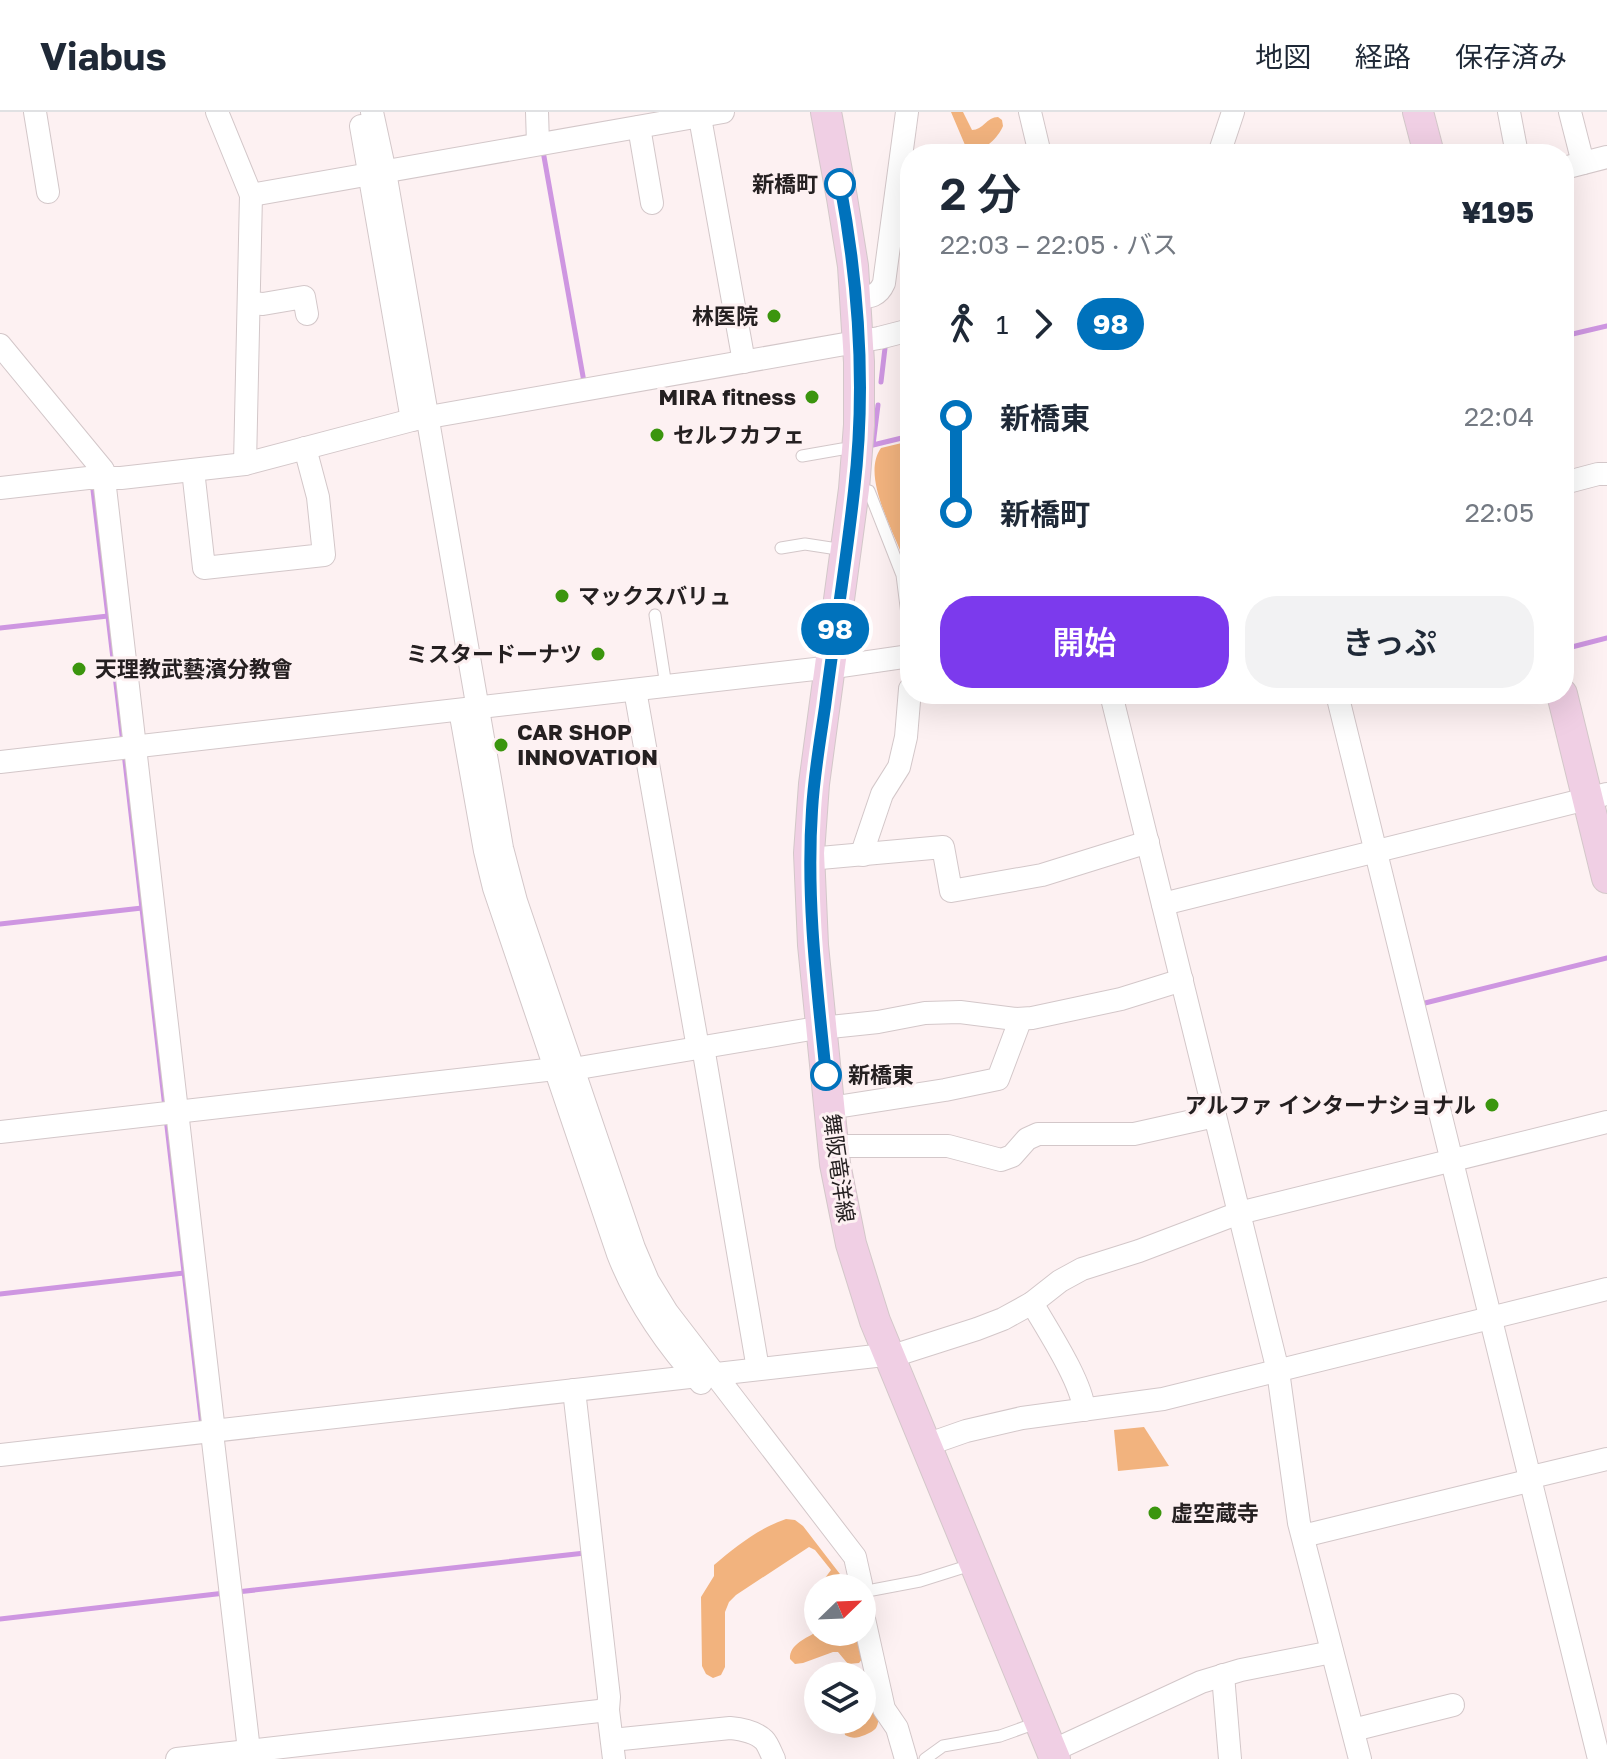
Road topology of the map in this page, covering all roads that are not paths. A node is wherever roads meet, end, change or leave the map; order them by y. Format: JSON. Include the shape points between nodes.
{"nodes":[{"id":1,"x":35,"y":112,"type":"edge"},
{"id":2,"x":217,"y":112,"type":"edge"},
{"id":3,"x":358,"y":112,"type":"edge"},
{"id":4,"x":372,"y":112,"type":"edge"},
{"id":5,"x":537,"y":112,"type":"edge"},
{"id":6,"x":723,"y":112,"type":"edge"},
{"id":7,"x":826,"y":112,"type":"edge"},
{"id":8,"x":907,"y":112,"type":"edge"},
{"id":9,"x":1030,"y":112,"type":"edge"},
{"id":10,"x":1233,"y":112,"type":"edge"},
{"id":11,"x":1418,"y":112,"type":"edge"},
{"id":12,"x":1509,"y":112,"type":"edge"},
{"id":13,"x":1570,"y":112,"type":"edge"},
{"id":14,"x":700,"y":114,"type":"edge"},
{"id":15,"x":639,"y":127,"type":"junction"},
{"id":16,"x":538,"y":144,"type":"junction"},
{"id":17,"x":903,"y":144,"type":"edge"},
{"id":18,"x":1038,"y":144,"type":"edge"},
{"id":19,"x":1222,"y":144,"type":"edge"},
{"id":20,"x":1426,"y":144,"type":"edge"},
{"id":21,"x":1515,"y":144,"type":"edge"},
{"id":22,"x":1572,"y":144,"type":"edge"},
{"id":23,"x":1607,"y":157,"type":"edge"},
{"id":24,"x":900,"y":164,"type":"edge"},
{"id":25,"x":1574,"y":166,"type":"edge"},
{"id":26,"x":377,"y":173,"type":"junction"},
{"id":27,"x":48,"y":192,"type":"dead end"},
{"id":28,"x":251,"y":195,"type":"junction"},
{"id":29,"x":652,"y":203,"type":"dead end"},
{"id":30,"x":856,"y":298,"type":"junction"},
{"id":31,"x":249,"y":303,"type":"junction"},
{"id":32,"x":307,"y":314,"type":"dead end"},
{"id":33,"x":900,"y":332,"type":"edge"},
{"id":34,"x":858,"y":341,"type":"junction"},
{"id":35,"x":0,"y":345,"type":"edge"},
{"id":36,"x":744,"y":362,"type":"junction"},
{"id":37,"x":420,"y":419,"type":"junction"},
{"id":38,"x":305,"y":448,"type":"junction"},
{"id":39,"x":857,"y":450,"type":"junction"},
{"id":40,"x":802,"y":456,"type":"dead end"},
{"id":41,"x":245,"y":464,"type":"junction"},
{"id":42,"x":193,"y":470,"type":"junction"},
{"id":43,"x":1607,"y":474,"type":"edge"},
{"id":44,"x":104,"y":478,"type":"junction"},
{"id":45,"x":1574,"y":480,"type":"edge"},
{"id":46,"x":0,"y":488,"type":"edge"},
{"id":47,"x":854,"y":489,"type":"junction"},
{"id":48,"x":781,"y":548,"type":"dead end"},
{"id":49,"x":846,"y":550,"type":"junction"},
{"id":50,"x":900,"y":570,"type":"edge"},
{"id":51,"x":655,"y":615,"type":"dead end"},
{"id":52,"x":900,"y":658,"type":"edge"},
{"id":53,"x":830,"y":668,"type":"junction"},
{"id":54,"x":666,"y":686,"type":"junction"},
{"id":55,"x":635,"y":690,"type":"junction"},
{"id":56,"x":909,"y":704,"type":"edge"},
{"id":57,"x":1114,"y":704,"type":"edge"},
{"id":58,"x":1339,"y":704,"type":"edge"},
{"id":59,"x":1565,"y":704,"type":"edge"},
{"id":60,"x":469,"y":709,"type":"junction"},
{"id":61,"x":127,"y":747,"type":"junction"},
{"id":62,"x":0,"y":762,"type":"edge"},
{"id":63,"x":1597,"y":796,"type":"edge"},
{"id":64,"x":1148,"y":842,"type":"junction"},
{"id":65,"x":1375,"y":851,"type":"junction"},
{"id":66,"x":863,"y":855,"type":"junction"},
{"id":67,"x":809,"y":859,"type":"junction"},
{"id":68,"x":1607,"y":878,"type":"edge"},
{"id":69,"x":1163,"y":904,"type":"junction"},
{"id":70,"x":1182,"y":980,"type":"junction"},
{"id":71,"x":1017,"y":1019,"type":"junction"},
{"id":72,"x":822,"y":1028,"type":"junction"},
{"id":73,"x":700,"y":1047,"type":"junction"},
{"id":74,"x":564,"y":1069,"type":"junction"},
{"id":75,"x":830,"y":1108,"type":"junction"},
{"id":76,"x":170,"y":1113,"type":"junction"},
{"id":77,"x":1215,"y":1116,"type":"junction"},
{"id":78,"x":1607,"y":1122,"type":"edge"},
{"id":79,"x":0,"y":1132,"type":"edge"},
{"id":80,"x":834,"y":1146,"type":"junction"},
{"id":81,"x":1452,"y":1160,"type":"junction"},
{"id":82,"x":1239,"y":1213,"type":"junction"},
{"id":83,"x":1607,"y":1289,"type":"edge"},
{"id":84,"x":1032,"y":1303,"type":"junction"},
{"id":85,"x":1490,"y":1318,"type":"junction"},
{"id":86,"x":889,"y":1355,"type":"junction"},
{"id":87,"x":758,"y":1369,"type":"junction"},
{"id":88,"x":1278,"y":1371,"type":"junction"},
{"id":89,"x":704,"y":1376,"type":"junction"},
{"id":90,"x":574,"y":1390,"type":"junction"},
{"id":91,"x":1084,"y":1410,"type":"junction"},
{"id":92,"x":206,"y":1432,"type":"junction"},
{"id":93,"x":926,"y":1445,"type":"junction"},
{"id":94,"x":0,"y":1455,"type":"edge"},
{"id":95,"x":1607,"y":1459,"type":"edge"},
{"id":96,"x":1530,"y":1479,"type":"junction"},
{"id":97,"x":1303,"y":1536,"type":"junction"},
{"id":98,"x":975,"y":1563,"type":"junction"},
{"id":99,"x":859,"y":1574,"type":"edge"},
{"id":100,"x":876,"y":1587,"type":"edge"},
{"id":101,"x":870,"y":1646,"type":"edge"},
{"id":102,"x":1332,"y":1652,"type":"junction"},
{"id":103,"x":1223,"y":1675,"type":"junction"},
{"id":104,"x":1453,"y":1705,"type":"dead end"},
{"id":105,"x":608,"y":1710,"type":"junction"},
{"id":106,"x":1040,"y":1722,"type":"junction"},
{"id":107,"x":1353,"y":1730,"type":"junction"},
{"id":108,"x":613,"y":1750,"type":"edge"},
{"id":109,"x":244,"y":1753,"type":"edge"},
{"id":110,"x":1054,"y":1755,"type":"edge"},
{"id":111,"x":796,"y":1758,"type":"edge"},
{"id":112,"x":177,"y":1759,"type":"edge"},
{"id":113,"x":774,"y":1759,"type":"edge"},
{"id":114,"x":783,"y":1759,"type":"edge"},
{"id":115,"x":906,"y":1759,"type":"edge"},
{"id":116,"x":925,"y":1759,"type":"edge"},
{"id":117,"x":1230,"y":1759,"type":"edge"},
{"id":118,"x":1360,"y":1759,"type":"edge"},
{"id":119,"x":1599,"y":1759,"type":"edge"}],
"edges":[{"from":1,"to":27,"type":"street"},
{"from":2,"to":28,"type":"street"},
{"from":3,"to":26,"type":"street"},
{"from":4,"to":26,"type":"street"},
{"from":5,"to":16,"type":"street"},
{"from":6,"to":14,"type":"street"},
{"from":7,"to":30,"type":"main road","name":"舞阪竜洋線"},
{"from":8,"to":17,"type":"street"},
{"from":9,"to":18,"type":"street"},
{"from":10,"to":19,"type":"street"},
{"from":11,"to":20,"type":"main road"},
{"from":12,"to":21,"type":"street"},
{"from":13,"to":22,"type":"street"},
{"from":14,"to":15,"type":"street"},
{"from":14,"to":36,"type":"street"},
{"from":15,"to":16,"type":"street"},
{"from":15,"to":29,"type":"street"},
{"from":16,"to":26,"type":"street"},
{"from":23,"to":25,"type":"street"},
{"from":24,"to":30,"type":"street","via":[[884,283],[876,295]]},
{"from":26,"to":28,"type":"street"},
{"from":26,"to":37,"type":"street"},
{"from":28,"to":31,"type":"street"},
{"from":30,"to":34,"type":"main road","name":"舞阪竜洋線"},
{"from":31,"to":32,"type":"street","via":[[304,297]]},
{"from":31,"to":41,"type":"street"},
{"from":33,"to":34,"type":"street"},
{"from":34,"to":36,"type":"street"},
{"from":34,"to":39,"type":"main road","name":"舞阪竜洋線"},
{"from":35,"to":44,"type":"street","via":[[103,470]]},
{"from":36,"to":37,"type":"street"},
{"from":37,"to":38,"type":"street"},
{"from":37,"to":60,"type":"street"},
{"from":38,"to":41,"type":"street"},
{"from":38,"to":42,"type":"street","via":[[318,497],[324,555],[204,568]]},
{"from":39,"to":40,"type":"lane"},
{"from":39,"to":47,"type":"main road","name":"舞阪竜洋線"},
{"from":41,"to":42,"type":"street"},
{"from":42,"to":44,"type":"street"},
{"from":43,"to":45,"type":"street"},
{"from":44,"to":46,"type":"street"},
{"from":44,"to":61,"type":"street"},
{"from":47,"to":49,"type":"main road","name":"舞阪竜洋線"},
{"from":47,"to":50,"type":"lane","via":[[869,491]]},
{"from":48,"to":49,"type":"lane","via":[[805,544]]},
{"from":49,"to":53,"type":"main road","name":"舞阪竜洋線"},
{"from":51,"to":54,"type":"lane"},
{"from":52,"to":53,"type":"street"},
{"from":53,"to":54,"type":"street"},
{"from":53,"to":67,"type":"main road","name":"舞阪竜洋線"},
{"from":54,"to":55,"type":"street"},
{"from":55,"to":60,"type":"street"},
{"from":55,"to":73,"type":"street"},
{"from":56,"to":66,"type":"street","via":[[899,767],[882,794]]},
{"from":57,"to":64,"type":"street"},
{"from":58,"to":65,"type":"street"},
{"from":59,"to":63,"type":"main road"},
{"from":60,"to":61,"type":"street"},
{"from":60,"to":74,"type":"street","via":[[506,866]]},
{"from":61,"to":62,"type":"street"},
{"from":61,"to":76,"type":"street"},
{"from":63,"to":65,"type":"street"},
{"from":63,"to":68,"type":"main road"},
{"from":64,"to":66,"type":"street","via":[[1042,875],[951,891],[943,847]]},
{"from":64,"to":69,"type":"street"},
{"from":65,"to":69,"type":"street"},
{"from":65,"to":81,"type":"street"},
{"from":66,"to":67,"type":"street"},
{"from":67,"to":72,"type":"main road","name":"舞阪竜洋線"},
{"from":69,"to":70,"type":"street"},
{"from":70,"to":71,"type":"street","via":[[1105,1003]]},
{"from":70,"to":77,"type":"street"},
{"from":71,"to":72,"type":"street","via":[[937,1012]]},
{"from":71,"to":75,"type":"street","via":[[998,1079]]},
{"from":72,"to":73,"type":"street"},
{"from":72,"to":75,"type":"main road","name":"舞阪竜洋線"},
{"from":73,"to":74,"type":"street"},
{"from":73,"to":87,"type":"street"},
{"from":74,"to":76,"type":"street"},
{"from":74,"to":89,"type":"street","via":[[641,1265]]},
{"from":75,"to":80,"type":"main road","name":"舞阪竜洋線"},
{"from":76,"to":79,"type":"street"},
{"from":76,"to":92,"type":"street"},
{"from":77,"to":80,"type":"street","via":[[1134,1134],[1038,1134],[1001,1160],[939,1145]]},
{"from":77,"to":82,"type":"street"},
{"from":78,"to":81,"type":"street"},
{"from":80,"to":86,"type":"main road","name":"舞阪竜洋線","via":[[851,1244]]},
{"from":81,"to":82,"type":"street"},
{"from":81,"to":85,"type":"street"},
{"from":82,"to":84,"type":"street","via":[[1071,1274]]},
{"from":82,"to":88,"type":"street"},
{"from":83,"to":85,"type":"street"},
{"from":84,"to":86,"type":"street","via":[[990,1324]]},
{"from":84,"to":91,"type":"street"},
{"from":85,"to":88,"type":"street"},
{"from":85,"to":96,"type":"street"},
{"from":86,"to":87,"type":"street"},
{"from":86,"to":93,"type":"main road","name":"舞阪竜洋線"},
{"from":87,"to":89,"type":"street"},
{"from":88,"to":91,"type":"street","via":[[1149,1402]]},
{"from":88,"to":97,"type":"street"},
{"from":89,"to":90,"type":"street"},
{"from":89,"to":99,"type":"street","via":[[855,1557]]},
{"from":90,"to":92,"type":"street"},
{"from":90,"to":105,"type":"street"},
{"from":91,"to":93,"type":"street","via":[[994,1424]]},
{"from":92,"to":94,"type":"street"},
{"from":92,"to":109,"type":"street","via":[[213,1441]]},
{"from":93,"to":98,"type":"main road","name":"舞阪竜洋線"},
{"from":95,"to":96,"type":"street"},
{"from":96,"to":97,"type":"street"},
{"from":96,"to":119,"type":"street"},
{"from":97,"to":102,"type":"street"},
{"from":98,"to":100,"type":"lane","via":[[920,1581]]},
{"from":98,"to":106,"type":"main road","name":"舞阪竜洋線"},
{"from":101,"to":115,"type":"street","via":[[884,1709],[897,1728]]},
{"from":102,"to":103,"type":"street"},
{"from":102,"to":107,"type":"street"},
{"from":103,"to":110,"type":"street","via":[[1181,1690]]},
{"from":103,"to":117,"type":"street"},
{"from":104,"to":107,"type":"street"},
{"from":105,"to":108,"type":"street"},
{"from":105,"to":109,"type":"street"},
{"from":106,"to":110,"type":"main road","name":"舞阪竜洋線"},
{"from":106,"to":116,"type":"lane","via":[[943,1746]]},
{"from":107,"to":118,"type":"street"},
{"from":108,"to":113,"type":"street","via":[[730,1728],[761,1737]]},
{"from":109,"to":112,"type":"street"},
{"from":111,"to":114,"type":"street"}]}
